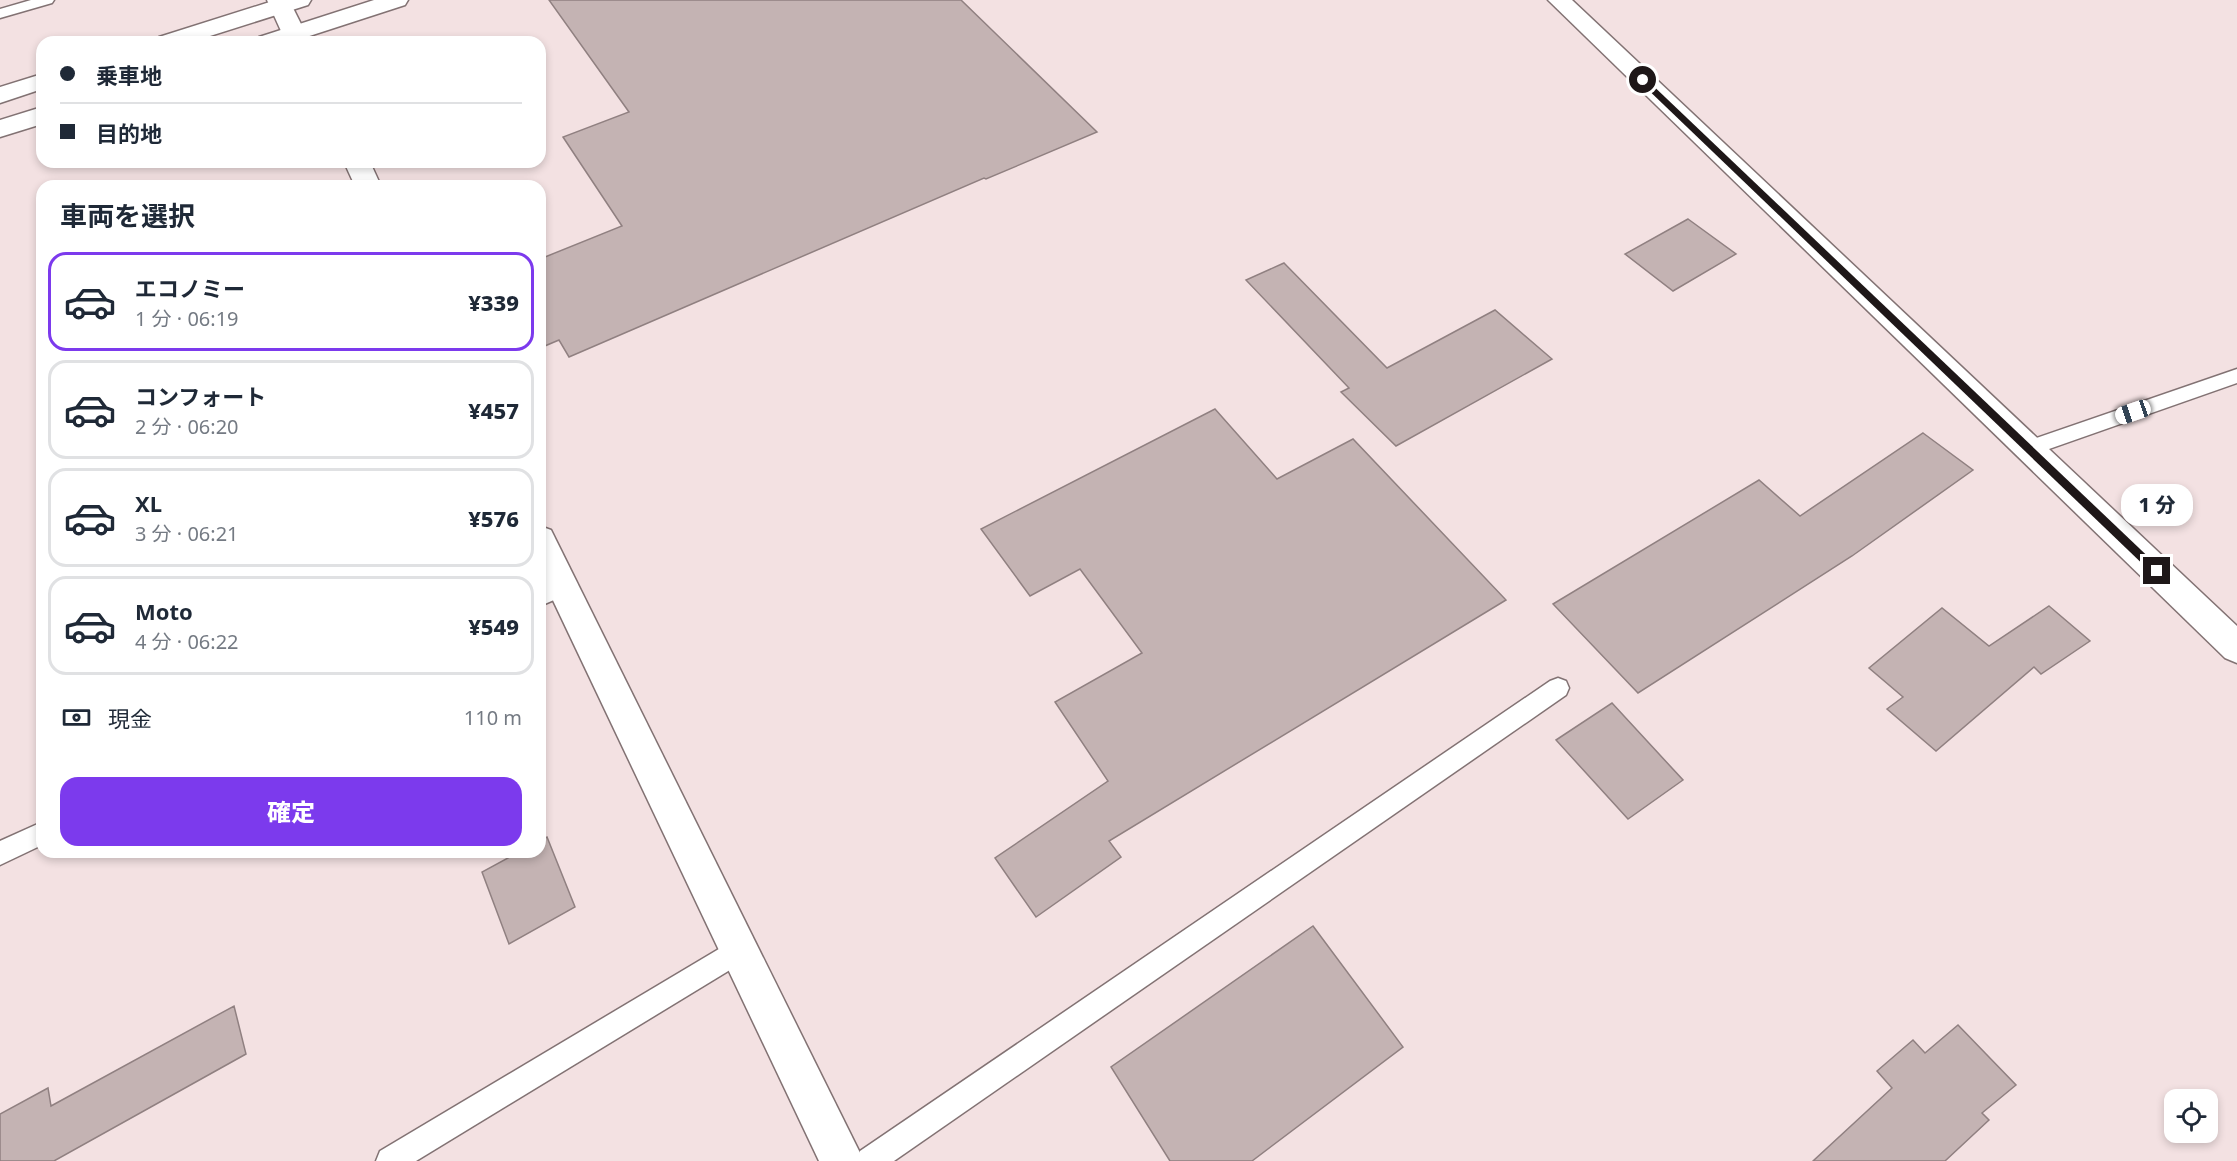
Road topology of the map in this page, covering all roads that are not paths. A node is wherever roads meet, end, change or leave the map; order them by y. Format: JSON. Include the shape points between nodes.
{"nodes":[{"id":1,"x":47,"y":0,"type":"edge"},
{"id":2,"x":397,"y":0,"type":"edge"},
{"id":3,"x":1559,"y":0,"type":"edge"},
{"id":4,"x":287,"y":2,"type":"edge"},
{"id":5,"x":0,"y":14,"type":"edge"},
{"id":6,"x":185,"y":36,"type":"edge"},
{"id":7,"x":296,"y":36,"type":"edge"},
{"id":8,"x":301,"y":36,"type":"edge"},
{"id":9,"x":36,"y":83,"type":"edge"},
{"id":10,"x":0,"y":95,"type":"edge"},
{"id":11,"x":36,"y":117,"type":"edge"},
{"id":12,"x":0,"y":129,"type":"edge"},
{"id":13,"x":2237,"y":376,"type":"edge"},
{"id":14,"x":2029,"y":448,"type":"junction"},
{"id":15,"x":546,"y":566,"type":"edge"},
{"id":16,"x":552,"y":592,"type":"edge"},
{"id":17,"x":2237,"y":648,"type":"edge"},
{"id":18,"x":1558,"y":688,"type":"dead end"},
{"id":19,"x":36,"y":836,"type":"edge"},
{"id":20,"x":0,"y":853,"type":"edge"},
{"id":21,"x":739,"y":950,"type":"junction"},
{"id":22,"x":390,"y":1161,"type":"edge"},
{"id":23,"x":842,"y":1161,"type":"edge"},
{"id":24,"x":870,"y":1161,"type":"edge"}],
"edges":[{"from":1,"to":5,"type":"lane"},
{"from":2,"to":8,"type":"street"},
{"from":3,"to":14,"type":"street"},
{"from":4,"to":6,"type":"street"},
{"from":4,"to":7,"type":"street"},
{"from":9,"to":10,"type":"street"},
{"from":11,"to":12,"type":"street"},
{"from":13,"to":14,"type":"lane"},
{"from":14,"to":17,"type":"street"},
{"from":15,"to":16,"type":"street"},
{"from":16,"to":21,"type":"street"},
{"from":18,"to":24,"type":"lane"},
{"from":19,"to":20,"type":"lane"},
{"from":21,"to":22,"type":"lane"},
{"from":21,"to":23,"type":"street"}]}
